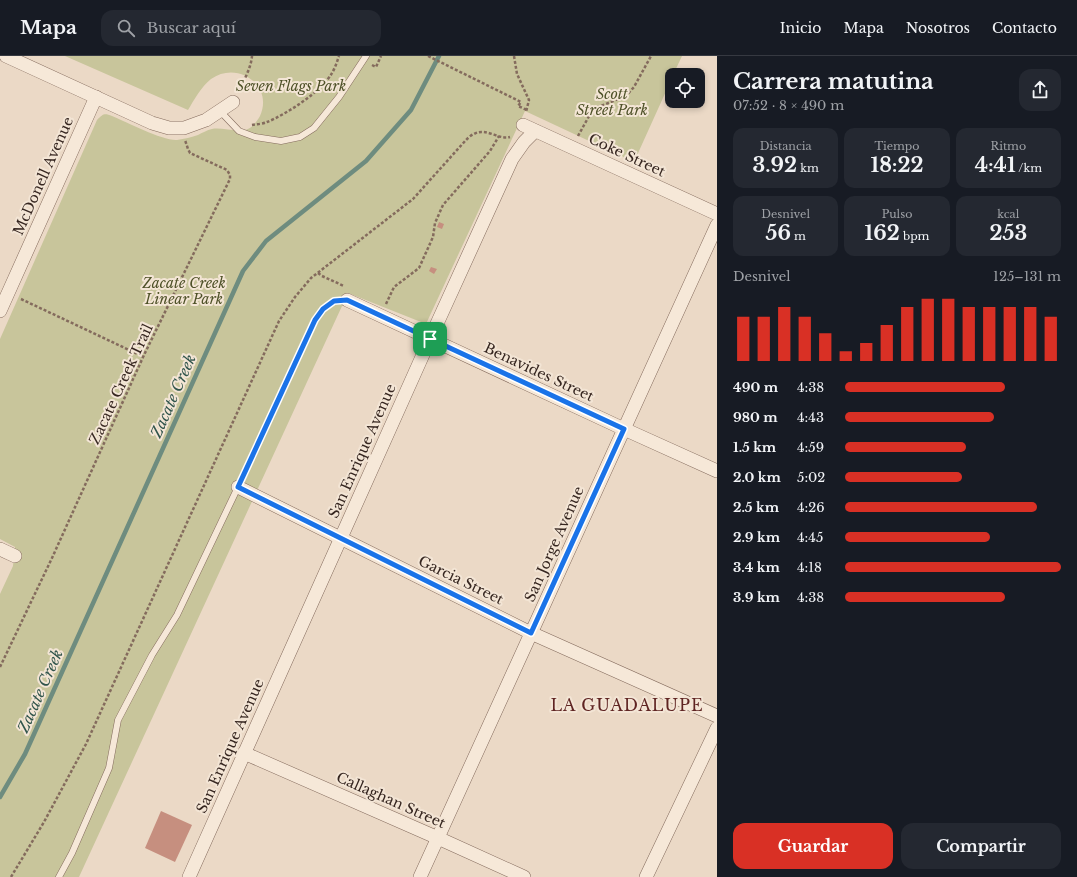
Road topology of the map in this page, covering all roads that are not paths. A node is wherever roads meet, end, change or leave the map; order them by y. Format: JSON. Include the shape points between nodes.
{"nodes":[{"id":1,"x":6,"y":56,"type":"edge"},
{"id":2,"x":366,"y":56,"type":"edge"},
{"id":3,"x":96,"y":97,"type":"junction"},
{"id":4,"x":233,"y":102,"type":"dead end"},
{"id":5,"x":220,"y":111,"type":"junction"},
{"id":6,"x":529,"y":128,"type":"joint"},
{"id":7,"x":717,"y":214,"type":"edge"},
{"id":8,"x":717,"y":225,"type":"edge"},
{"id":9,"x":349,"y":294,"type":"joint"},
{"id":10,"x":1,"y":304,"type":"edge"},
{"id":11,"x":430,"y":339,"type":"junction"},
{"id":12,"x":624,"y":429,"type":"junction"},
{"id":13,"x":717,"y":471,"type":"edge"},
{"id":14,"x":238,"y":487,"type":"junction"},
{"id":15,"x":340,"y":538,"type":"junction"},
{"id":16,"x":0,"y":549,"type":"edge"},
{"id":17,"x":15,"y":556,"type":"dead end"},
{"id":18,"x":531,"y":633,"type":"junction"},
{"id":19,"x":717,"y":716,"type":"edge"},
{"id":20,"x":717,"y":728,"type":"edge"},
{"id":21,"x":244,"y":753,"type":"junction"},
{"id":22,"x":438,"y":838,"type":"junction"},
{"id":23,"x":59,"y":877,"type":"edge"},
{"id":24,"x":189,"y":877,"type":"edge"},
{"id":25,"x":420,"y":877,"type":"edge"},
{"id":26,"x":524,"y":877,"type":"edge"},
{"id":27,"x":646,"y":877,"type":"edge"}],
"edges":[{"from":1,"to":3,"type":"street"},
{"from":2,"to":5,"type":"lane","via":[[339,97],[314,128],[300,137],[281,141],[255,137],[239,131]]},
{"from":3,"to":5,"type":"street","via":[[152,123],[169,128],[184,128],[206,120]]},
{"from":3,"to":10,"type":"street","name":"McDonell Avenue"},
{"from":4,"to":5,"type":"street"},
{"from":6,"to":7,"type":"street","name":"Coke Street"},
{"from":6,"to":11,"type":"street","name":"San Enrique Avenue"},
{"from":8,"to":12,"type":"street","name":"San Jorge Avenue"},
{"from":9,"to":11,"type":"street","name":"Benavides Street"},
{"from":9,"to":14,"type":"lane","via":[[323,309],[315,320]]},
{"from":11,"to":12,"type":"street","name":"Benavides Street"},
{"from":11,"to":15,"type":"street","name":"San Enrique Avenue"},
{"from":12,"to":13,"type":"street","name":"Benavides Street"},
{"from":12,"to":18,"type":"street","name":"San Jorge Avenue"},
{"from":14,"to":15,"type":"street","name":"Garcia Street"},
{"from":14,"to":23,"type":"lane","via":[[177,615],[152,655],[118,720],[109,768]]},
{"from":15,"to":18,"type":"street","name":"Garcia Street"},
{"from":15,"to":21,"type":"street","name":"San Enrique Avenue"},
{"from":16,"to":17,"type":"street"},
{"from":18,"to":19,"type":"street","name":"Garcia Street"},
{"from":18,"to":22,"type":"street","name":"San Jorge Avenue"},
{"from":20,"to":27,"type":"street"},
{"from":21,"to":22,"type":"street","name":"Callaghan Street"},
{"from":21,"to":24,"type":"street","name":"San Enrique Avenue"},
{"from":22,"to":25,"type":"street","name":"San Jorge Avenue"},
{"from":22,"to":26,"type":"street","name":"Callaghan Street"}]}
